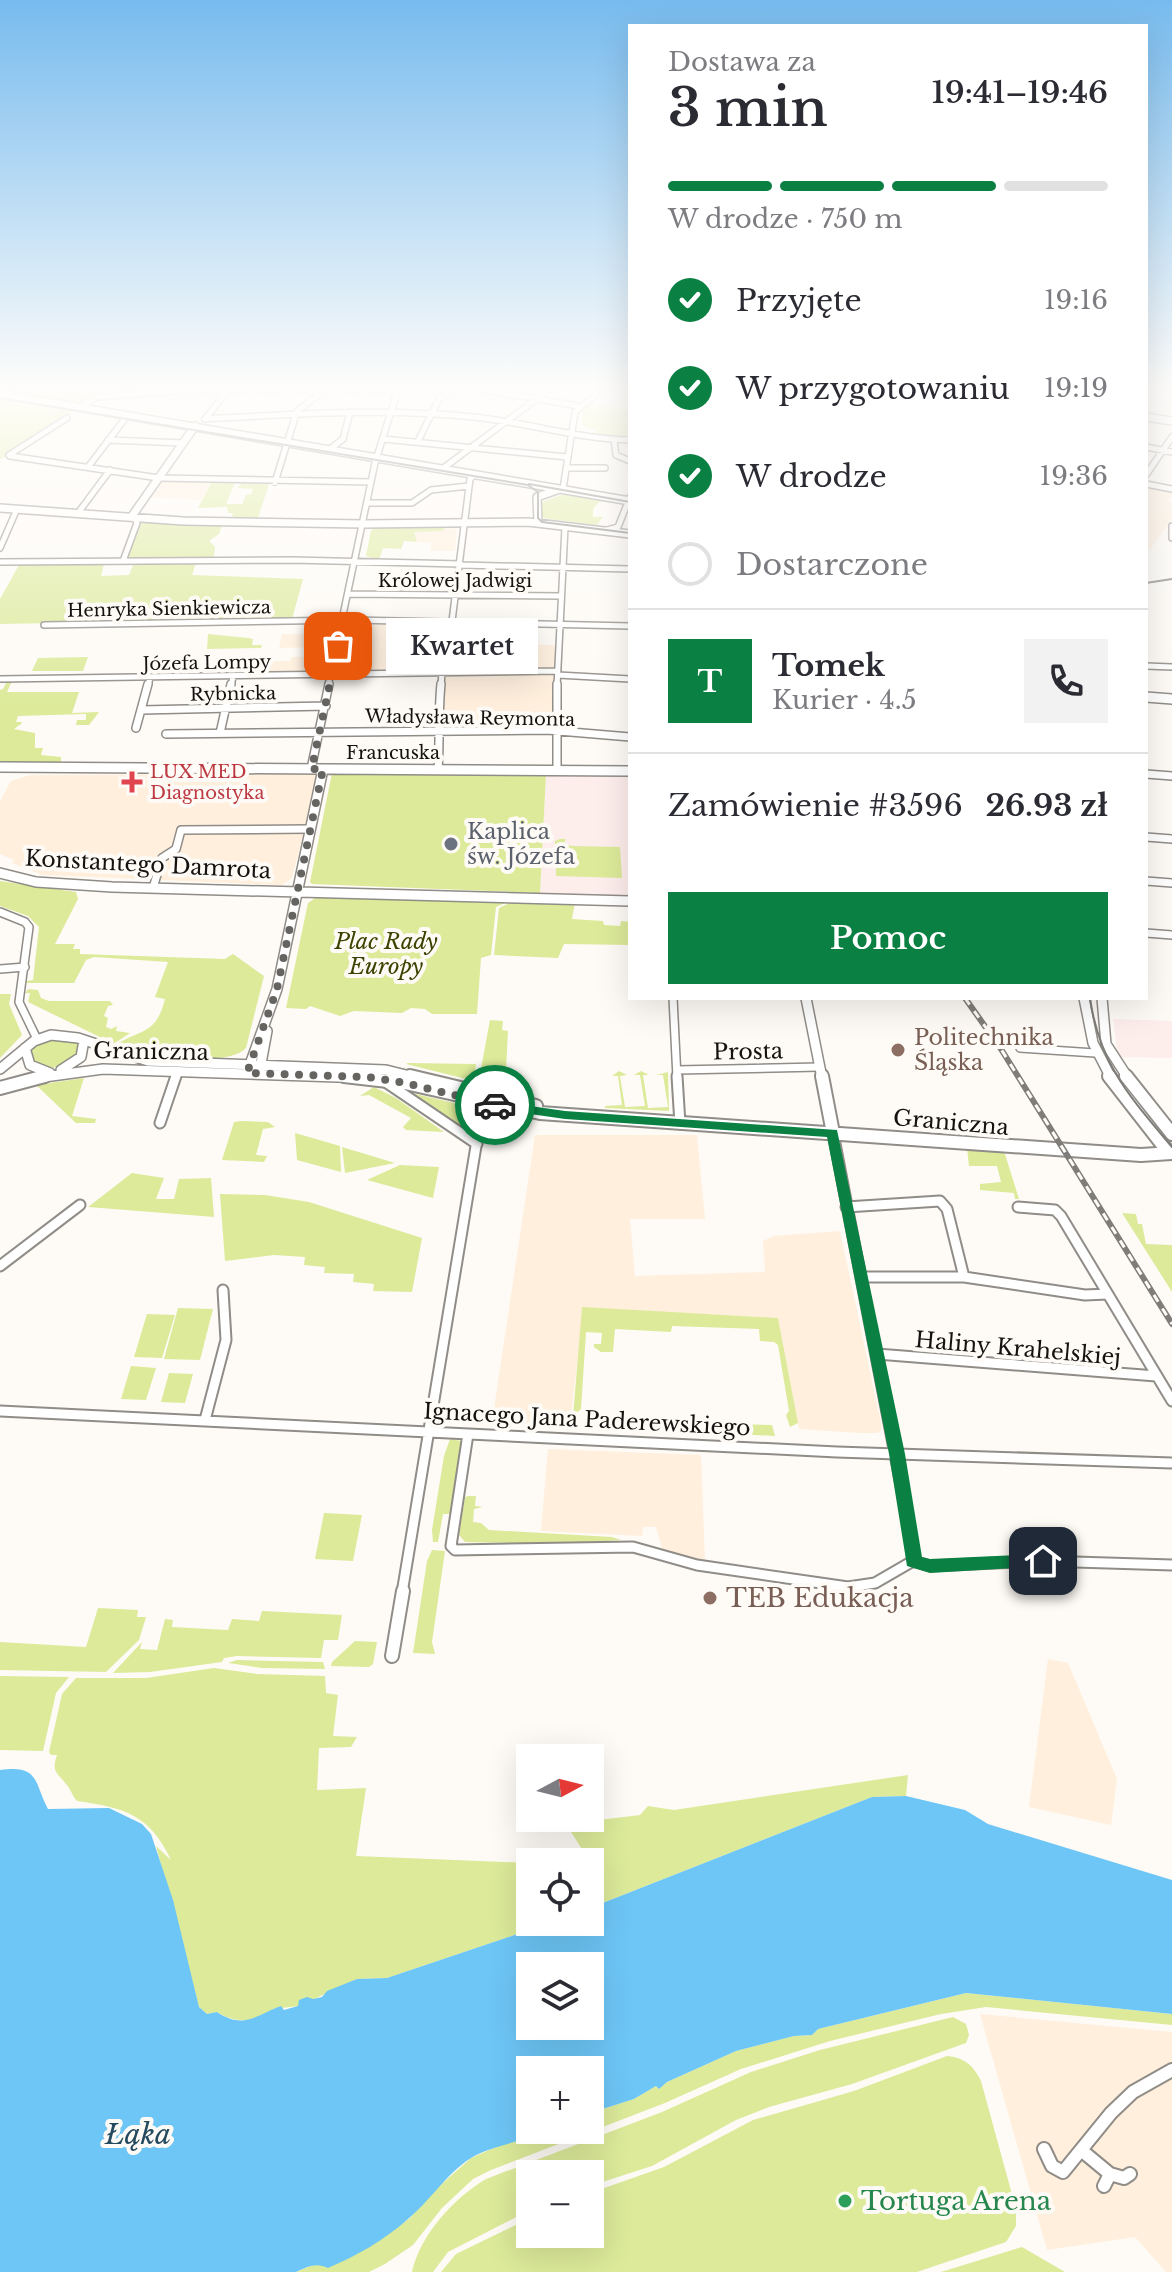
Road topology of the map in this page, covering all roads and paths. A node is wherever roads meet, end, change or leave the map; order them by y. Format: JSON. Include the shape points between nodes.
{"nodes":[{"id":1,"x":91,"y":495,"type":"edge"},
{"id":2,"x":150,"y":495,"type":"edge"},
{"id":3,"x":369,"y":495,"type":"edge"},
{"id":4,"x":424,"y":495,"type":"edge"},
{"id":5,"x":468,"y":495,"type":"edge"},
{"id":6,"x":543,"y":495,"type":"edge"},
{"id":7,"x":603,"y":495,"type":"edge"},
{"id":8,"x":628,"y":499,"type":"edge"},
{"id":9,"x":368,"y":503,"type":"junction"},
{"id":10,"x":628,"y":504,"type":"edge"},
{"id":11,"x":0,"y":508,"type":"edge"},
{"id":12,"x":17,"y":509,"type":"junction"},
{"id":13,"x":78,"y":513,"type":"junction"},
{"id":14,"x":137,"y":519,"type":"junction"},
{"id":15,"x":465,"y":522,"type":"junction"},
{"id":16,"x":538,"y":523,"type":"junction"},
{"id":17,"x":364,"y":524,"type":"junction"},
{"id":18,"x":565,"y":527,"type":"junction"},
{"id":19,"x":1171,"y":529,"type":"edge"},
{"id":20,"x":602,"y":531,"type":"junction"},
{"id":21,"x":628,"y":534,"type":"edge"},
{"id":22,"x":1172,"y":538,"type":"edge"},
{"id":23,"x":0,"y":548,"type":"edge"},
{"id":24,"x":356,"y":560,"type":"junction"},
{"id":25,"x":123,"y":561,"type":"junction"},
{"id":26,"x":0,"y":562,"type":"edge"},
{"id":27,"x":461,"y":564,"type":"junction"},
{"id":28,"x":562,"y":567,"type":"junction"},
{"id":29,"x":628,"y":569,"type":"edge"},
{"id":30,"x":349,"y":594,"type":"junction"},
{"id":31,"x":456,"y":596,"type":"junction"},
{"id":32,"x":561,"y":596,"type":"junction"},
{"id":33,"x":343,"y":620,"type":"junction"},
{"id":34,"x":452,"y":621,"type":"junction"},
{"id":35,"x":560,"y":624,"type":"junction"},
{"id":36,"x":44,"y":625,"type":"dead end"},
{"id":37,"x":628,"y":626,"type":"edge"},
{"id":38,"x":1148,"y":666,"type":"edge"},
{"id":39,"x":1172,"y":667,"type":"edge"},
{"id":40,"x":442,"y":672,"type":"junction"},
{"id":41,"x":332,"y":673,"type":"junction"},
{"id":42,"x":558,"y":673,"type":"junction"},
{"id":43,"x":233,"y":677,"type":"junction"},
{"id":44,"x":150,"y":678,"type":"junction"},
{"id":45,"x":0,"y":679,"type":"edge"},
{"id":46,"x":628,"y":679,"type":"edge"},
{"id":47,"x":1148,"y":697,"type":"edge"},
{"id":48,"x":1172,"y":699,"type":"edge"},
{"id":49,"x":326,"y":706,"type":"junction"},
{"id":50,"x":226,"y":708,"type":"junction"},
{"id":51,"x":141,"y":710,"type":"junction"},
{"id":52,"x":136,"y":728,"type":"dead end"},
{"id":53,"x":439,"y":730,"type":"junction"},
{"id":54,"x":558,"y":730,"type":"junction"},
{"id":55,"x":321,"y":731,"type":"junction"},
{"id":56,"x":220,"y":733,"type":"junction"},
{"id":57,"x":166,"y":734,"type":"dead end"},
{"id":58,"x":628,"y":737,"type":"edge"},
{"id":59,"x":0,"y":769,"type":"edge"},
{"id":60,"x":311,"y":769,"type":"junction"},
{"id":61,"x":323,"y":769,"type":"junction"},
{"id":62,"x":438,"y":770,"type":"junction"},
{"id":63,"x":557,"y":770,"type":"junction"},
{"id":64,"x":628,"y":771,"type":"edge"},
{"id":65,"x":1148,"y":774,"type":"edge"},
{"id":66,"x":1172,"y":776,"type":"edge"},
{"id":67,"x":311,"y":829,"type":"junction"},
{"id":68,"x":1148,"y":837,"type":"edge"},
{"id":69,"x":1172,"y":839,"type":"edge"},
{"id":70,"x":0,"y":873,"type":"edge"},
{"id":71,"x":1148,"y":881,"type":"edge"},
{"id":72,"x":1172,"y":883,"type":"edge"},
{"id":73,"x":153,"y":888,"type":"junction"},
{"id":74,"x":298,"y":892,"type":"junction"},
{"id":75,"x":316,"y":892,"type":"junction"},
{"id":76,"x":628,"y":901,"type":"edge"},
{"id":77,"x":296,"y":905,"type":"junction"},
{"id":78,"x":0,"y":912,"type":"edge"},
{"id":79,"x":1148,"y":933,"type":"edge"},
{"id":80,"x":1172,"y":935,"type":"edge"},
{"id":81,"x":25,"y":967,"type":"junction"},
{"id":82,"x":0,"y":969,"type":"edge"},
{"id":83,"x":673,"y":1000,"type":"edge"},
{"id":84,"x":806,"y":1000,"type":"edge"},
{"id":85,"x":1084,"y":1000,"type":"edge"},
{"id":86,"x":1102,"y":1000,"type":"edge"},
{"id":87,"x":269,"y":1016,"type":"junction"},
{"id":88,"x":37,"y":1039,"type":"junction"},
{"id":89,"x":84,"y":1040,"type":"junction"},
{"id":90,"x":25,"y":1048,"type":"junction"},
{"id":91,"x":1020,"y":1048,"type":"dead end"},
{"id":92,"x":1095,"y":1053,"type":"junction"},
{"id":93,"x":256,"y":1066,"type":"junction"},
{"id":94,"x":819,"y":1067,"type":"junction"},
{"id":95,"x":0,"y":1069,"type":"edge"},
{"id":96,"x":677,"y":1070,"type":"junction"},
{"id":97,"x":178,"y":1071,"type":"junction"},
{"id":98,"x":55,"y":1073,"type":"junction"},
{"id":99,"x":380,"y":1079,"type":"junction"},
{"id":100,"x":0,"y":1088,"type":"edge"},
{"id":101,"x":496,"y":1101,"type":"junction"},
{"id":102,"x":680,"y":1121,"type":"junction"},
{"id":103,"x":160,"y":1123,"type":"dead end"},
{"id":104,"x":833,"y":1133,"type":"junction"},
{"id":105,"x":1172,"y":1134,"type":"edge"},
{"id":106,"x":477,"y":1144,"type":"junction"},
{"id":107,"x":1171,"y":1153,"type":"edge"},
{"id":108,"x":80,"y":1205,"type":"dead end"},
{"id":109,"x":846,"y":1207,"type":"junction"},
{"id":110,"x":1018,"y":1207,"type":"dead end"},
{"id":111,"x":0,"y":1266,"type":"edge"},
{"id":112,"x":861,"y":1277,"type":"junction"},
{"id":113,"x":964,"y":1277,"type":"junction"},
{"id":114,"x":223,"y":1290,"type":"dead end"},
{"id":115,"x":1107,"y":1294,"type":"junction"},
{"id":116,"x":877,"y":1354,"type":"junction"},
{"id":117,"x":1156,"y":1376,"type":"junction"},
{"id":118,"x":1172,"y":1401,"type":"edge"},
{"id":119,"x":0,"y":1411,"type":"edge"},
{"id":120,"x":205,"y":1420,"type":"junction"},
{"id":121,"x":429,"y":1432,"type":"junction"},
{"id":122,"x":468,"y":1434,"type":"junction"},
{"id":123,"x":897,"y":1454,"type":"junction"},
{"id":124,"x":1172,"y":1463,"type":"edge"},
{"id":125,"x":913,"y":1561,"type":"junction"},
{"id":126,"x":1172,"y":1565,"type":"edge"},
{"id":127,"x":392,"y":1656,"type":"dead end"},
{"id":128,"x":1172,"y":2059,"type":"edge"},
{"id":129,"x":1172,"y":2069,"type":"edge"},
{"id":130,"x":1044,"y":2149,"type":"dead end"},
{"id":131,"x":1081,"y":2150,"type":"junction"},
{"id":132,"x":1130,"y":2174,"type":"dead end"}],
"edges":[{"from":1,"to":13,"type":"street"},
{"from":2,"to":14,"type":"street"},
{"from":3,"to":9,"type":"street"},
{"from":4,"to":9,"type":"street","via":[[412,503]]},
{"from":5,"to":15,"type":"street"},
{"from":6,"to":16,"type":"street","via":[[537,497]]},
{"from":7,"to":8,"type":"street"},
{"from":9,"to":17,"type":"street"},
{"from":10,"to":20,"type":"street","via":[[618,527]]},
{"from":11,"to":12,"type":"street"},
{"from":12,"to":13,"type":"street"},
{"from":12,"to":23,"type":"street"},
{"from":13,"to":14,"type":"street"},
{"from":14,"to":17,"type":"street"},
{"from":14,"to":25,"type":"street"},
{"from":15,"to":16,"type":"street"},
{"from":15,"to":17,"type":"street"},
{"from":15,"to":27,"type":"street"},
{"from":16,"to":18,"type":"street"},
{"from":17,"to":24,"type":"street"},
{"from":18,"to":20,"type":"street"},
{"from":18,"to":28,"type":"street"},
{"from":19,"to":22,"type":"street"},
{"from":20,"to":21,"type":"street"},
{"from":24,"to":25,"type":"street"},
{"from":24,"to":27,"type":"street"},
{"from":24,"to":30,"type":"street"},
{"from":25,"to":26,"type":"street"},
{"from":27,"to":28,"type":"street"},
{"from":27,"to":31,"type":"street"},
{"from":28,"to":29,"type":"street"},
{"from":28,"to":32,"type":"street"},
{"from":30,"to":31,"type":"street","name":"Królowej Jadwigi"},
{"from":30,"to":33,"type":"street"},
{"from":31,"to":32,"type":"street","name":"Królowej Jadwigi"},
{"from":31,"to":34,"type":"street"},
{"from":32,"to":35,"type":"street"},
{"from":33,"to":34,"type":"street","name":"Henryka Sienkiewicza"},
{"from":33,"to":36,"type":"street","name":"Henryka Sienkiewicza"},
{"from":33,"to":41,"type":"street"},
{"from":34,"to":35,"type":"street","name":"Henryka Sienkiewicza"},
{"from":35,"to":37,"type":"street","name":"Henryka Sienkiewicza"},
{"from":35,"to":42,"type":"street"},
{"from":38,"to":39,"type":"street"},
{"from":40,"to":41,"type":"street","name":"Józefa Lompy"},
{"from":40,"to":42,"type":"street","name":"Józefa Lompy"},
{"from":40,"to":53,"type":"street"},
{"from":41,"to":43,"type":"street","name":"Józefa Lompy"},
{"from":41,"to":49,"type":"street"},
{"from":42,"to":46,"type":"street","name":"Józefa Lompy"},
{"from":42,"to":54,"type":"street"},
{"from":43,"to":44,"type":"street","name":"Józefa Lompy"},
{"from":43,"to":50,"type":"street"},
{"from":44,"to":45,"type":"street","name":"Józefa Lompy"},
{"from":44,"to":51,"type":"street"},
{"from":47,"to":48,"type":"street"},
{"from":49,"to":50,"type":"street","name":"Rybnicka"},
{"from":49,"to":55,"type":"street"},
{"from":50,"to":51,"type":"street","name":"Rybnicka"},
{"from":50,"to":56,"type":"street"},
{"from":51,"to":52,"type":"street"},
{"from":53,"to":54,"type":"street","name":"Władysława Reymonta"},
{"from":53,"to":55,"type":"street","name":"Władysława Reymonta"},
{"from":53,"to":62,"type":"street"},
{"from":54,"to":58,"type":"street","name":"Władysława Reymonta"},
{"from":54,"to":63,"type":"street"},
{"from":55,"to":56,"type":"street","name":"Władysława Reymonta"},
{"from":55,"to":60,"type":"street"},
{"from":56,"to":57,"type":"street","name":"Władysława Reymonta"},
{"from":59,"to":60,"type":"street","name":"Francuska"},
{"from":60,"to":61,"type":"street","name":"Francuska"},
{"from":61,"to":62,"type":"street","name":"Francuska"},
{"from":61,"to":67,"type":"street"},
{"from":62,"to":63,"type":"street","name":"Francuska"},
{"from":63,"to":64,"type":"street","name":"Francuska"},
{"from":65,"to":66,"type":"street"},
{"from":67,"to":73,"type":"street","via":[[181,830],[176,849],[162,858]]},
{"from":67,"to":74,"type":"street"},
{"from":68,"to":69,"type":"street"},
{"from":70,"to":73,"type":"street","name":"Konstantego Damrota","via":[[54,884]]},
{"from":71,"to":72,"type":"street"},
{"from":73,"to":74,"type":"street","name":"Konstantego Damrota"},
{"from":74,"to":75,"type":"street","name":"Konstantego Damrota"},
{"from":74,"to":77,"type":"street"},
{"from":75,"to":76,"type":"street","name":"Konstantego Damrota"},
{"from":75,"to":77,"type":"street"},
{"from":77,"to":87,"type":"street"},
{"from":78,"to":81,"type":"street","via":[[29,927]]},
{"from":79,"to":80,"type":"street"},
{"from":81,"to":82,"type":"street"},
{"from":81,"to":88,"type":"street","via":[[19,1005]]},
{"from":83,"to":96,"type":"street"},
{"from":84,"to":94,"type":"street"},
{"from":85,"to":92,"type":"street"},
{"from":86,"to":105,"type":"street","via":[[1106,1044],[1113,1059]]},
{"from":87,"to":93,"type":"street"},
{"from":87,"to":93,"type":"street"},
{"from":88,"to":89,"type":"street","name":"Graniczna","via":[[59,1034]]},
{"from":88,"to":90,"type":"street"},
{"from":89,"to":93,"type":"street","name":"Graniczna","via":[[148,1061]]},
{"from":89,"to":98,"type":"street","via":[[81,1057]]},
{"from":90,"to":95,"type":"street"},
{"from":90,"to":98,"type":"street","via":[[30,1065]]},
{"from":91,"to":92,"type":"street"},
{"from":92,"to":107,"type":"street"},
{"from":93,"to":97,"type":"street","name":"Graniczna"},
{"from":93,"to":99,"type":"street","name":"Graniczna"},
{"from":93,"to":101,"type":"street","name":"Graniczna","via":[[386,1070]]},
{"from":94,"to":96,"type":"street","name":"Prosta"},
{"from":94,"to":104,"type":"street"},
{"from":96,"to":102,"type":"street"},
{"from":97,"to":98,"type":"street","name":"Graniczna"},
{"from":97,"to":103,"type":"street"},
{"from":98,"to":100,"type":"street","name":"Graniczna"},
{"from":99,"to":101,"type":"street","name":"Graniczna"},
{"from":99,"to":106,"type":"street"},
{"from":101,"to":102,"type":"street","name":"Graniczna","via":[[540,1113]]},
{"from":101,"to":106,"type":"street"},
{"from":102,"to":104,"type":"street","name":"Graniczna"},
{"from":104,"to":107,"type":"street","name":"Graniczna"},
{"from":104,"to":109,"type":"street"},
{"from":106,"to":121,"type":"street"},
{"from":108,"to":111,"type":"street"},
{"from":109,"to":112,"type":"street"},
{"from":109,"to":113,"type":"street","via":[[940,1201],[947,1209]]},
{"from":110,"to":115,"type":"street","via":[[1055,1210]]},
{"from":112,"to":113,"type":"street"},
{"from":112,"to":116,"type":"street"},
{"from":113,"to":115,"type":"street"},
{"from":114,"to":120,"type":"street","via":[[226,1340]]},
{"from":115,"to":117,"type":"street"},
{"from":116,"to":117,"type":"street","name":"Haliny Krahelskiej"},
{"from":116,"to":123,"type":"street"},
{"from":117,"to":118,"type":"street"},
{"from":119,"to":120,"type":"street","name":"Ignacego Jana Paderewskiego"},
{"from":120,"to":121,"type":"street","name":"Ignacego Jana Paderewskiego"},
{"from":121,"to":122,"type":"street","name":"Ignacego Jana Paderewskiego"},
{"from":121,"to":127,"type":"street"},
{"from":122,"to":123,"type":"street","name":"Ignacego Jana Paderewskiego"},
{"from":122,"to":125,"type":"street","via":[[451,1546],[455,1550],[633,1547],[697,1565],[848,1587],[875,1583]]},
{"from":123,"to":124,"type":"street","name":"Ignacego Jana Paderewskiego"},
{"from":123,"to":125,"type":"street"},
{"from":125,"to":126,"type":"street","via":[[930,1566],[1043,1561]]},
{"from":128,"to":129,"type":"street"},
{"from":129,"to":131,"type":"street","via":[[1133,2092]]},
{"from":130,"to":131,"type":"street","via":[[1052,2166],[1063,2172]]},
{"from":131,"to":132,"type":"street","via":[[1107,2180]]}]}
